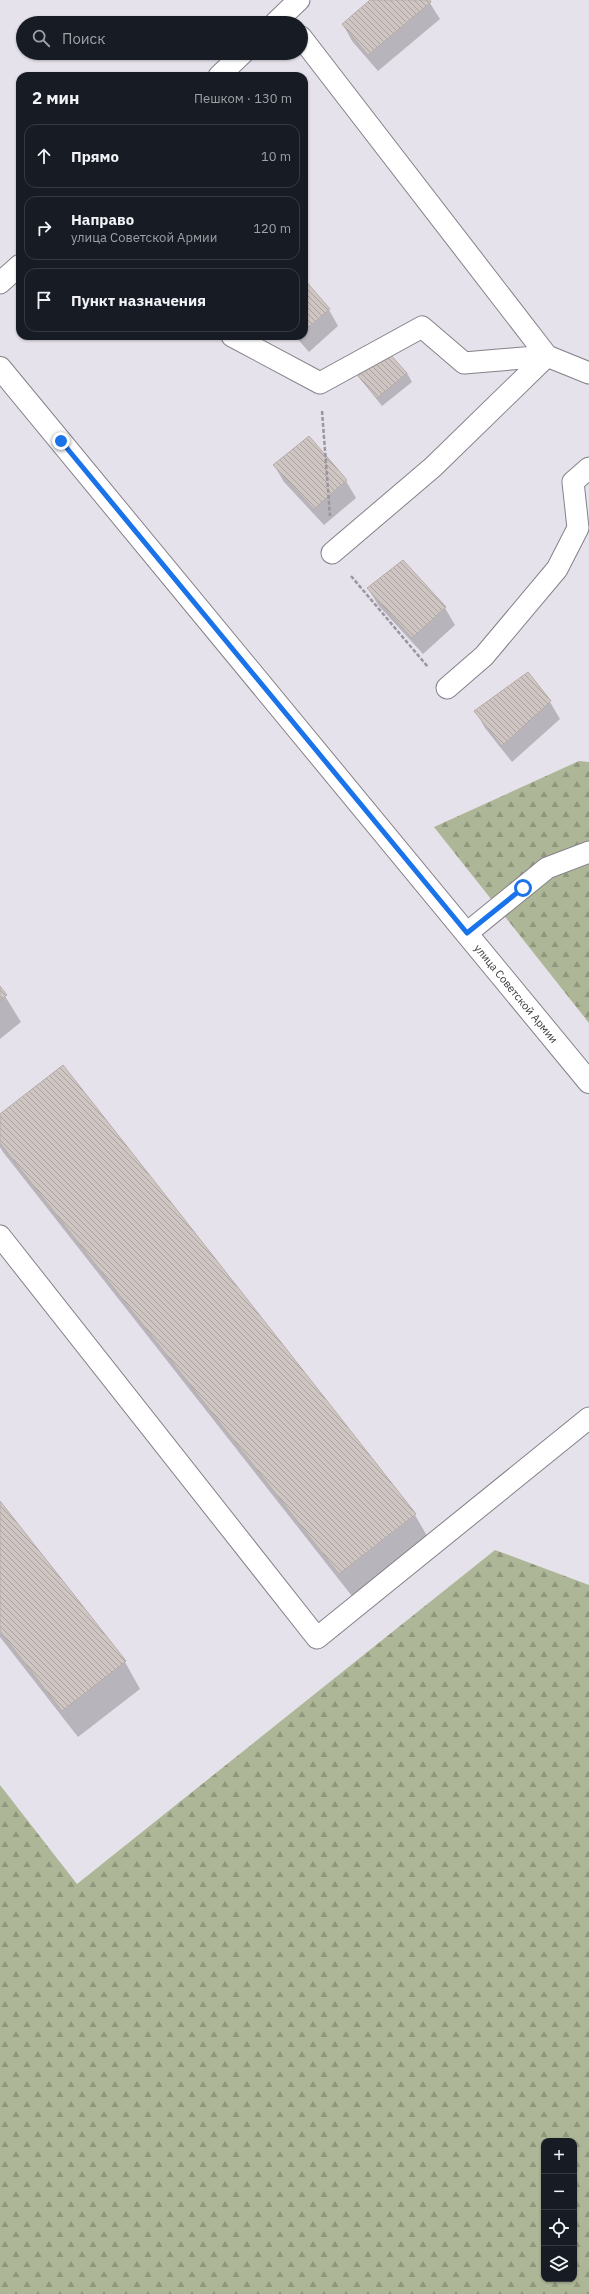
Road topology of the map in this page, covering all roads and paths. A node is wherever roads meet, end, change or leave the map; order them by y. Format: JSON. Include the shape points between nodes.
{"nodes":[{"id":1,"x":299,"y":0,"type":"edge"},
{"id":2,"x":286,"y":16,"type":"edge"},
{"id":3,"x":308,"y":46,"type":"edge"},
{"id":4,"x":236,"y":60,"type":"edge"},
{"id":5,"x":223,"y":72,"type":"edge"},
{"id":6,"x":16,"y":269,"type":"edge"},
{"id":7,"x":0,"y":284,"type":"edge"},
{"id":8,"x":239,"y":340,"type":"edge"},
{"id":9,"x":547,"y":356,"type":"junction"},
{"id":10,"x":0,"y":368,"type":"edge"},
{"id":11,"x":589,"y":373,"type":"edge"},
{"id":12,"x":589,"y":468,"type":"edge"},
{"id":13,"x":332,"y":553,"type":"dead end"},
{"id":14,"x":447,"y":688,"type":"dead end"},
{"id":15,"x":589,"y":852,"type":"edge"},
{"id":16,"x":467,"y":933,"type":"junction"},
{"id":17,"x":589,"y":1082,"type":"edge"},
{"id":18,"x":0,"y":1236,"type":"edge"},
{"id":19,"x":589,"y":1418,"type":"edge"}],
"edges":[{"from":1,"to":2,"type":"lane"},
{"from":3,"to":9,"type":"lane"},
{"from":4,"to":5,"type":"lane"},
{"from":6,"to":7,"type":"lane"},
{"from":8,"to":9,"type":"lane","via":[[320,383],[422,327],[464,363]]},
{"from":9,"to":11,"type":"lane"},
{"from":9,"to":13,"type":"lane","via":[[432,467]]},
{"from":10,"to":16,"type":"main road","name":"улица Советской Армии"},
{"from":12,"to":14,"type":"lane","via":[[573,482],[578,528],[557,569],[484,656]]},
{"from":15,"to":16,"type":"lane","via":[[547,868]]},
{"from":16,"to":17,"type":"main road","name":"улица Советской Армии"},
{"from":18,"to":19,"type":"lane","via":[[317,1638]]}]}
